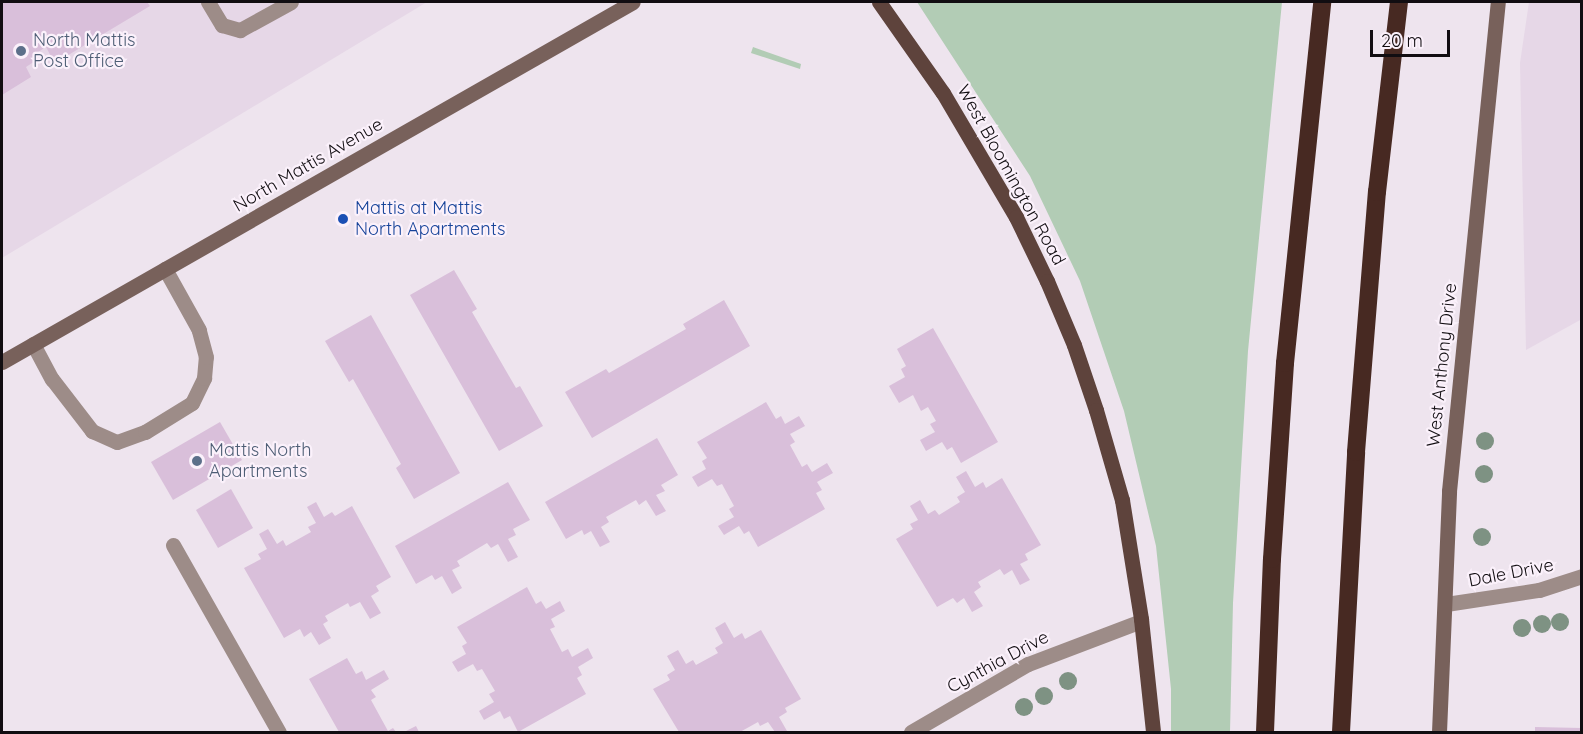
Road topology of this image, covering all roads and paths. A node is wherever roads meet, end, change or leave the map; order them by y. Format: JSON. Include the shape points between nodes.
{"nodes":[{"id":1,"x":208,"y":2,"type":"edge"},
{"id":2,"x":291,"y":2,"type":"edge"},
{"id":3,"x":633,"y":2,"type":"edge"},
{"id":4,"x":879,"y":2,"type":"edge"},
{"id":5,"x":1322,"y":2,"type":"edge"},
{"id":6,"x":1399,"y":2,"type":"edge"},
{"id":7,"x":1498,"y":2,"type":"edge"},
{"id":8,"x":165,"y":269,"type":"junction"},
{"id":9,"x":33,"y":344,"type":"junction"},
{"id":10,"x":2,"y":362,"type":"edge"},
{"id":11,"x":173,"y":545,"type":"dead end"},
{"id":12,"x":1581,"y":576,"type":"edge"},
{"id":13,"x":1446,"y":604,"type":"junction"},
{"id":14,"x":1142,"y":621,"type":"junction"},
{"id":15,"x":279,"y":732,"type":"edge"},
{"id":16,"x":910,"y":732,"type":"edge"},
{"id":17,"x":1153,"y":732,"type":"edge"},
{"id":18,"x":1265,"y":732,"type":"edge"},
{"id":19,"x":1341,"y":732,"type":"edge"},
{"id":20,"x":1439,"y":732,"type":"edge"}],
"edges":[{"from":1,"to":2,"type":"street","via":[[222,26],[240,30]]},
{"from":3,"to":8,"type":"main road","name":"North Mattis Avenue"},
{"from":4,"to":14,"type":"main road","name":"West Bloomington Road","via":[[943,93],[1016,217],[1047,281],[1096,410],[1122,500]]},
{"from":5,"to":18,"type":"highway","via":[[1285,363]]},
{"from":6,"to":19,"type":"highway","via":[[1377,192],[1356,452]]},
{"from":7,"to":13,"type":"main road","name":"West Anthony Drive","via":[[1449,491]]},
{"from":8,"to":9,"type":"main road","name":"North Mattis Avenue"},
{"from":8,"to":9,"type":"street","via":[[199,330],[206,357],[204,378],[192,403],[145,432],[117,442],[92,431],[52,379]]},
{"from":9,"to":10,"type":"main road","name":"North Mattis Avenue"},
{"from":11,"to":15,"type":"street"},
{"from":12,"to":13,"type":"street","name":"Dale Drive","via":[[1539,590]]},
{"from":13,"to":20,"type":"main road","name":"West Anthony Drive"},
{"from":14,"to":16,"type":"street","name":"Cynthia Drive","via":[[1028,664]]},
{"from":14,"to":17,"type":"main road","name":"West Bloomington Road"}]}
